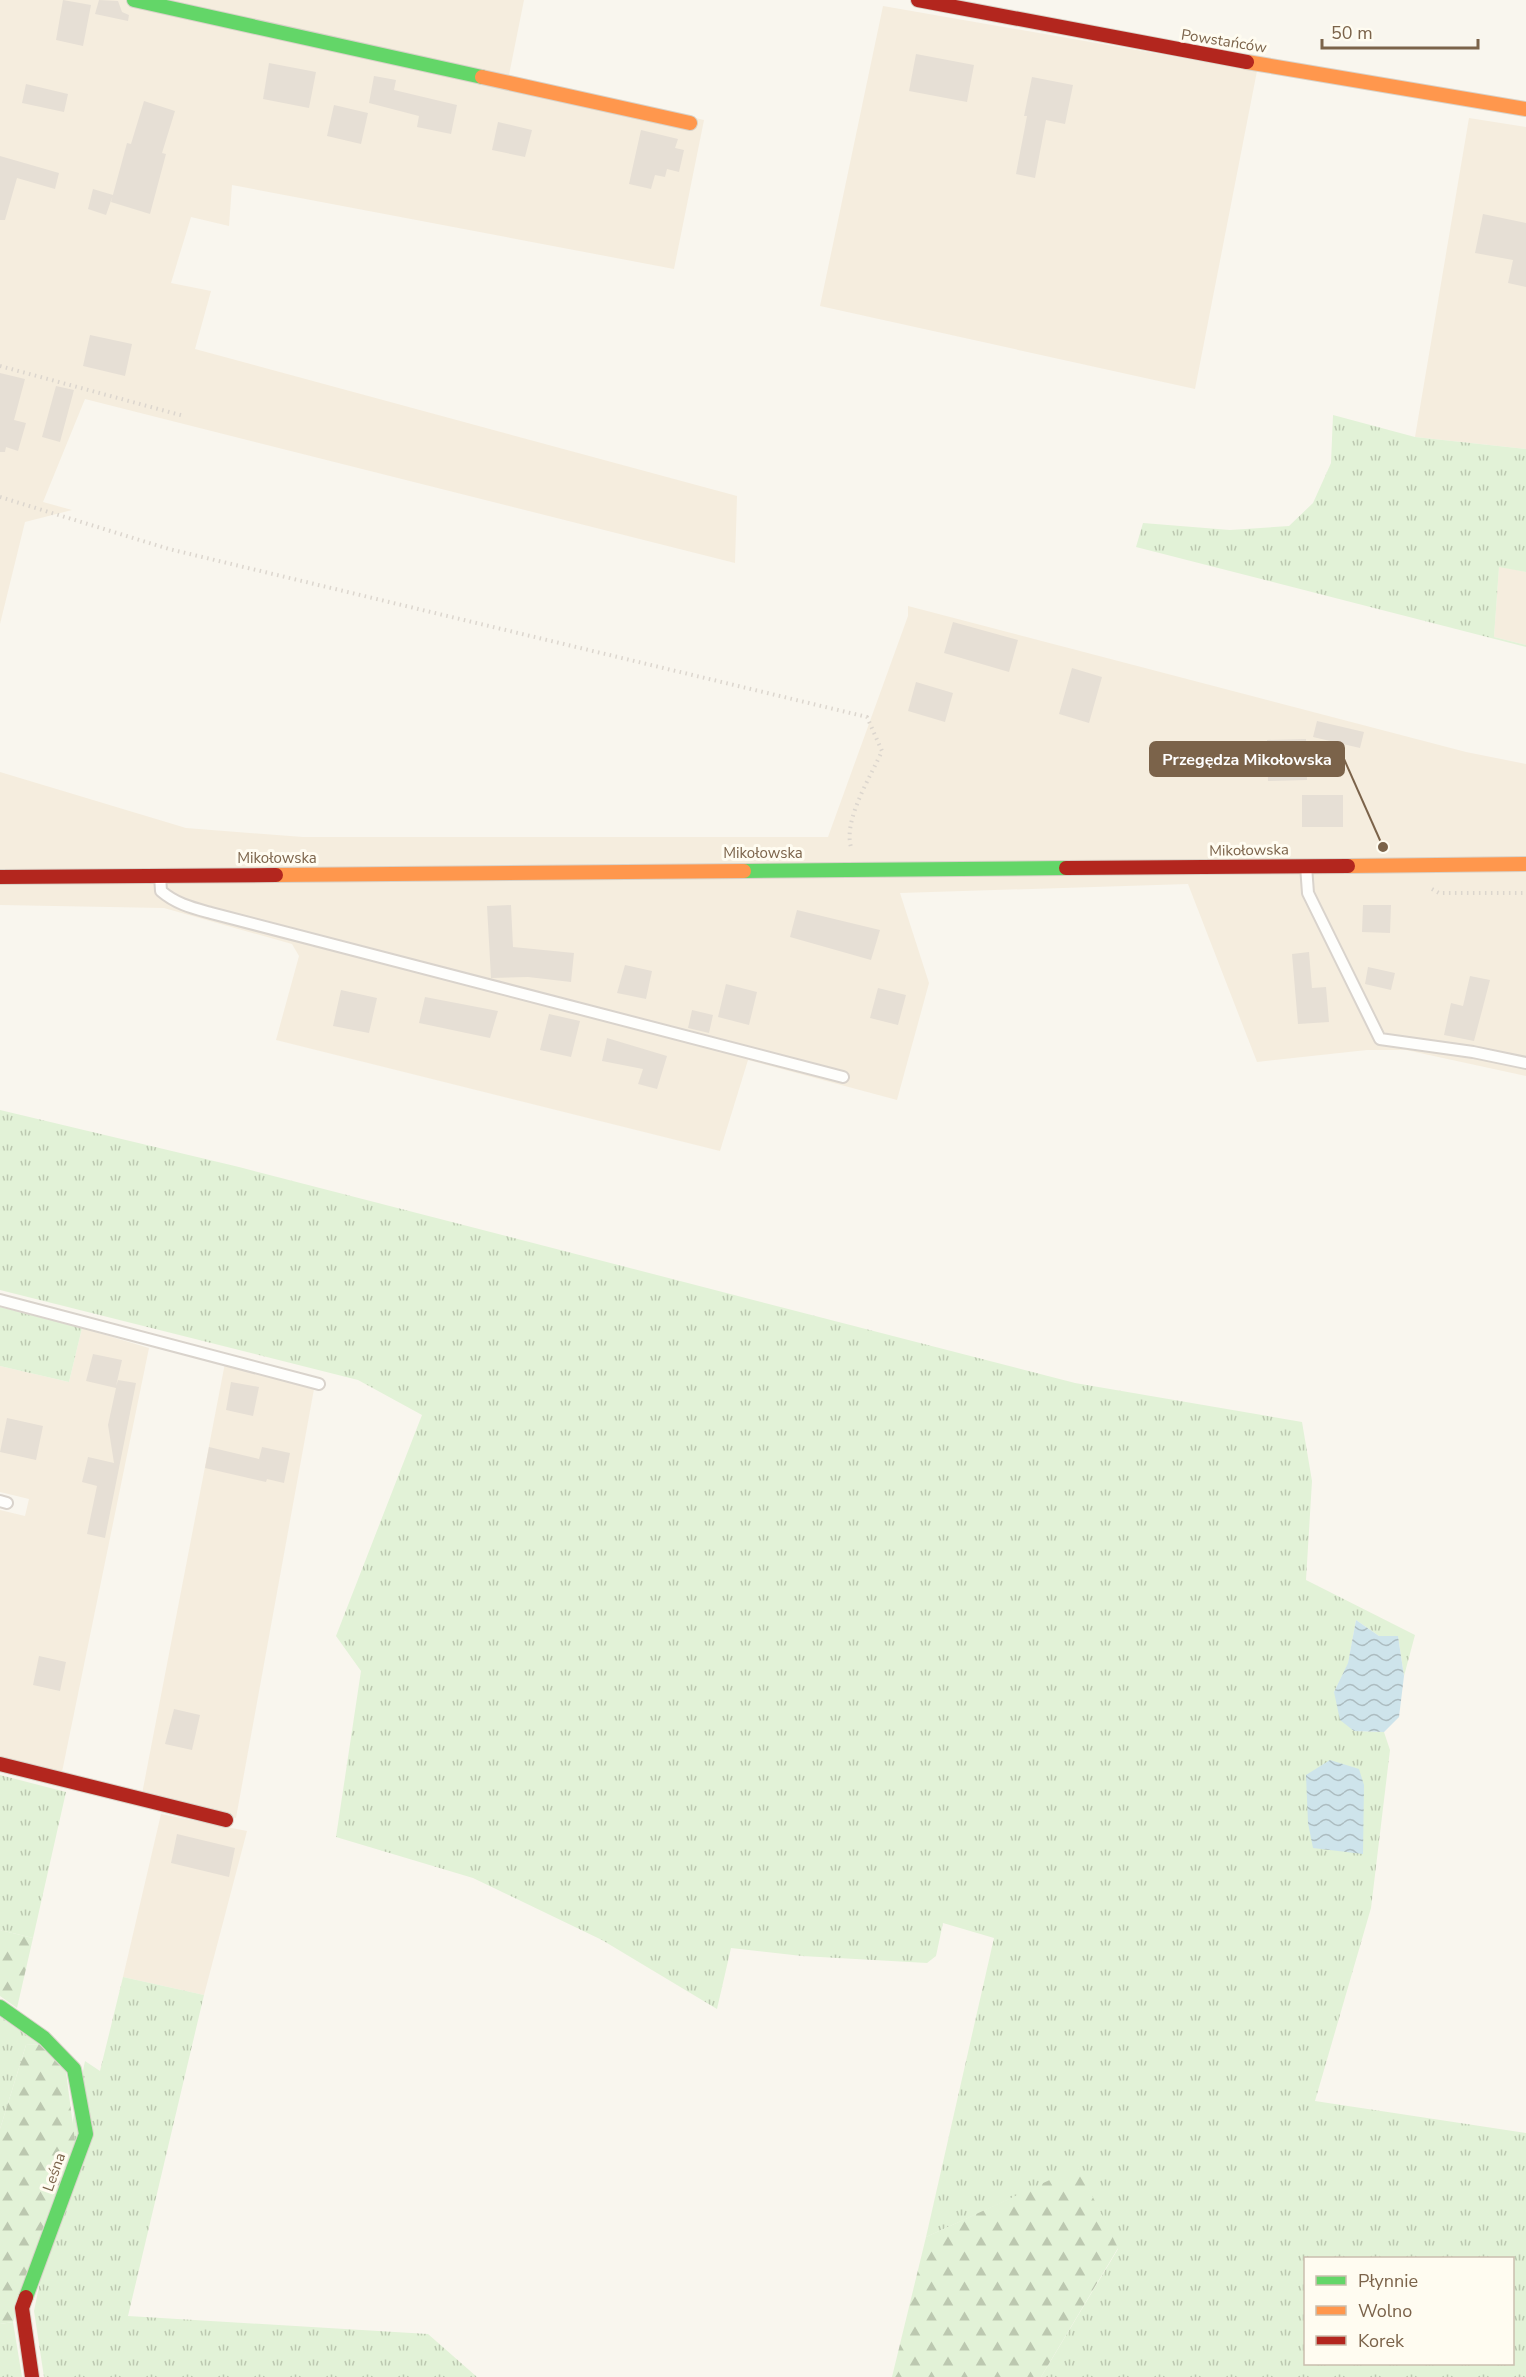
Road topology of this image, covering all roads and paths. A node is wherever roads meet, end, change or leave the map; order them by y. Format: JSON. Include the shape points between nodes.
{"nodes":[{"id":1,"x":134,"y":0,"type":"edge"},
{"id":2,"x":918,"y":0,"type":"edge"},
{"id":3,"x":1526,"y":109,"type":"edge"},
{"id":4,"x":690,"y":123,"type":"dead end"},
{"id":5,"x":0,"y":366,"type":"edge"},
{"id":6,"x":183,"y":416,"type":"dead end"},
{"id":7,"x":0,"y":497,"type":"edge"},
{"id":8,"x":1526,"y":864,"type":"edge"},
{"id":9,"x":1305,"y":866,"type":"junction"},
{"id":10,"x":857,"y":870,"type":"junction"},
{"id":11,"x":160,"y":875,"type":"junction"},
{"id":12,"x":0,"y":877,"type":"edge"},
{"id":13,"x":1526,"y":1063,"type":"edge"},
{"id":14,"x":843,"y":1077,"type":"dead end"},
{"id":15,"x":0,"y":1300,"type":"edge"},
{"id":16,"x":319,"y":1384,"type":"dead end"},
{"id":17,"x":0,"y":1764,"type":"edge"},
{"id":18,"x":226,"y":1820,"type":"dead end"},
{"id":19,"x":0,"y":2007,"type":"edge"},
{"id":20,"x":32,"y":2377,"type":"edge"}],
"edges":[{"from":1,"to":4,"type":"street"},
{"from":2,"to":3,"type":"street","name":"Powstańców","via":[[1170,49]]},
{"from":5,"to":6,"type":"path"},
{"from":7,"to":10,"type":"path","via":[[169,549],[867,717],[882,751],[850,825],[849,840]]},
{"from":8,"to":9,"type":"street","name":"Mikołowska"},
{"from":9,"to":10,"type":"street","name":"Mikołowska"},
{"from":9,"to":13,"type":"lane","via":[[1308,893],[1380,1039]]},
{"from":10,"to":11,"type":"street","name":"Mikołowska"},
{"from":11,"to":12,"type":"street","name":"Mikołowska"},
{"from":11,"to":14,"type":"lane","via":[[161,891],[167,896],[211,914]]},
{"from":15,"to":16,"type":"lane"},
{"from":17,"to":18,"type":"street"},
{"from":19,"to":20,"type":"street","name":"Leśna","via":[[44,2038],[74,2069],[86,2134],[22,2308]]}]}
